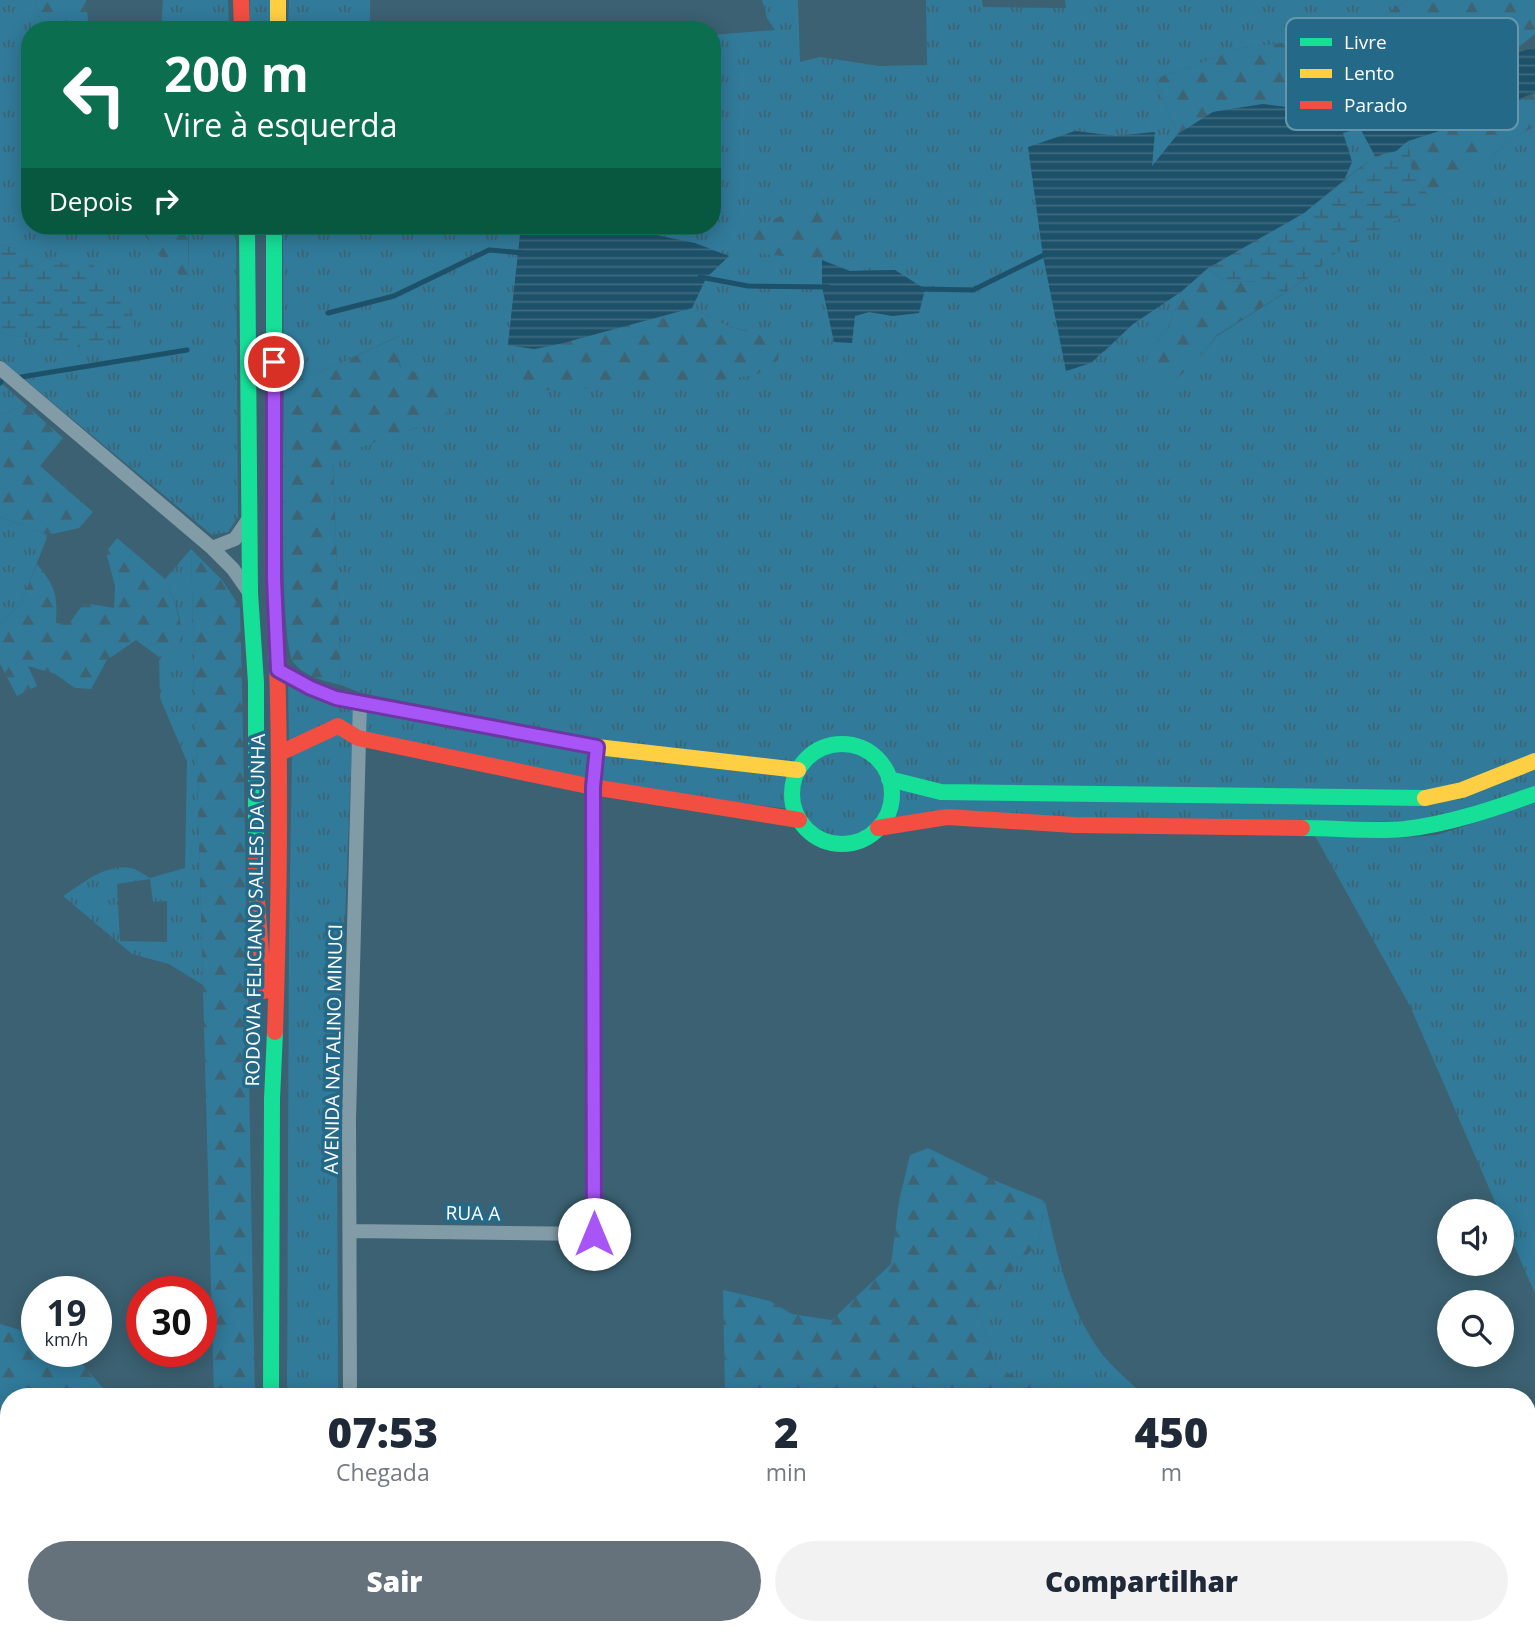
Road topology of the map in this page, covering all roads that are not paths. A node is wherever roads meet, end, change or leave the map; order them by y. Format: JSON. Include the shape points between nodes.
{"nodes":[{"id":1,"x":241,"y":0,"type":"edge"},
{"id":2,"x":278,"y":0,"type":"edge"},
{"id":3,"x":242,"y":21,"type":"edge"},
{"id":4,"x":278,"y":21,"type":"edge"},
{"id":5,"x":247,"y":235,"type":"edge"},
{"id":6,"x":274,"y":235,"type":"edge"},
{"id":7,"x":0,"y":368,"type":"edge"},
{"id":8,"x":249,"y":519,"type":"junction"},
{"id":9,"x":212,"y":548,"type":"junction"},
{"id":10,"x":250,"y":593,"type":"junction"},
{"id":11,"x":278,"y":670,"type":"junction"},
{"id":12,"x":360,"y":701,"type":"junction"},
{"id":13,"x":358,"y":738,"type":"junction"},
{"id":14,"x":597,"y":747,"type":"junction"},
{"id":15,"x":280,"y":753,"type":"junction"},
{"id":16,"x":1535,"y":761,"type":"edge"},
{"id":17,"x":798,"y":770,"type":"junction"},
{"id":18,"x":889,"y":779,"type":"junction"},
{"id":19,"x":593,"y":787,"type":"junction"},
{"id":20,"x":1535,"y":794,"type":"edge"},
{"id":21,"x":799,"y":820,"type":"junction"},
{"id":22,"x":878,"y":828,"type":"junction"},
{"id":23,"x":272,"y":1099,"type":"junction"},
{"id":24,"x":351,"y":1231,"type":"junction"},
{"id":25,"x":271,"y":1388,"type":"edge"},
{"id":26,"x":350,"y":1388,"type":"edge"}],
"edges":[{"from":1,"to":3,"type":"street"},
{"from":2,"to":4,"type":"street"},
{"from":5,"to":8,"type":"street","name":"RODOVIA FELICIANO SALLES DA CUNHA"},
{"from":6,"to":11,"type":"street","name":"RODOVIA FELICIANO SALLES DA CUNHA"},
{"from":7,"to":9,"type":"street"},
{"from":8,"to":9,"type":"street","via":[[235,539]]},
{"from":8,"to":10,"type":"street","name":"RODOVIA FELICIANO SALLES DA CUNHA"},
{"from":9,"to":10,"type":"street"},
{"from":10,"to":23,"type":"street","name":"RODOVIA FELICIANO SALLES DA CUNHA","via":[[256,683],[256,887]]},
{"from":11,"to":12,"type":"street","via":[[336,698]]},
{"from":11,"to":15,"type":"street","name":"RODOVIA FELICIANO SALLES DA CUNHA"},
{"from":12,"to":13,"type":"street","name":"AVENIDA NATALINO MINUCI"},
{"from":12,"to":14,"type":"street"},
{"from":13,"to":15,"type":"street","via":[[338,726]]},
{"from":13,"to":19,"type":"street"},
{"from":13,"to":24,"type":"street","name":"AVENIDA NATALINO MINUCI","via":[[349,1119]]},
{"from":14,"to":17,"type":"street"},
{"from":14,"to":19,"type":"street"},
{"from":15,"to":23,"type":"street","name":"RODOVIA FELICIANO SALLES DA CUNHA"},
{"from":16,"to":18,"type":"street","via":[[1462,790],[1399,799],[941,792]]},
{"from":17,"to":18,"type":"street","via":[[815,751],[840,744],[865,750],[884,767]]},
{"from":17,"to":21,"type":"street","via":[[792,796]]},
{"from":18,"to":22,"type":"street","via":[[890,805]]},
{"from":19,"to":21,"type":"street"},
{"from":19,"to":24,"type":"street","name":"RUA A","via":[[594,1234]]},
{"from":20,"to":22,"type":"street","via":[[1471,817],[1402,829],[1074,825],[947,817]]},
{"from":21,"to":22,"type":"street","via":[[818,838],[844,844]]},
{"from":23,"to":25,"type":"street"},
{"from":24,"to":26,"type":"street","name":"AVENIDA NATALINO MINUCI"}]}
